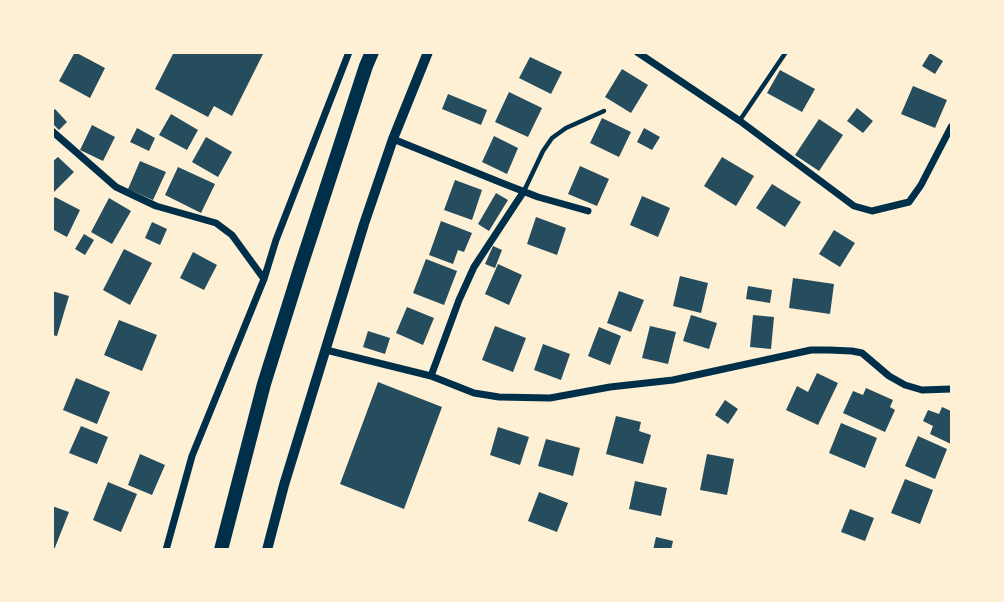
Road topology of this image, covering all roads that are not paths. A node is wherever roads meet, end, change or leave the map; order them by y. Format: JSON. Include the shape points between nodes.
{"nodes":[{"id":1,"x":349,"y":52,"type":"edge"},
{"id":2,"x":372,"y":52,"type":"edge"},
{"id":3,"x":428,"y":52,"type":"edge"},
{"id":4,"x":637,"y":52,"type":"edge"},
{"id":5,"x":786,"y":52,"type":"edge"},
{"id":6,"x":604,"y":111,"type":"dead end"},
{"id":7,"x":740,"y":121,"type":"junction"},
{"id":8,"x":951,"y":127,"type":"edge"},
{"id":9,"x":52,"y":131,"type":"edge"},
{"id":10,"x":393,"y":139,"type":"junction"},
{"id":11,"x":524,"y":191,"type":"junction"},
{"id":12,"x":588,"y":211,"type":"dead end"},
{"id":13,"x":264,"y":279,"type":"junction"},
{"id":14,"x":327,"y":350,"type":"junction"},
{"id":15,"x":431,"y":376,"type":"junction"},
{"id":16,"x":951,"y":389,"type":"edge"},
{"id":17,"x":166,"y":550,"type":"edge"},
{"id":18,"x":221,"y":550,"type":"edge"},
{"id":19,"x":267,"y":550,"type":"edge"}],
"edges":[{"from":1,"to":13,"type":"street"},
{"from":2,"to":18,"type":"highway","via":[[264,384]]},
{"from":3,"to":10,"type":"street"},
{"from":4,"to":7,"type":"street"},
{"from":5,"to":7,"type":"lane"},
{"from":6,"to":11,"type":"lane","via":[[552,138]]},
{"from":7,"to":8,"type":"street","via":[[854,206],[872,211],[909,202]]},
{"from":9,"to":13,"type":"street","via":[[116,187],[156,206],[216,223],[232,235]]},
{"from":10,"to":11,"type":"street"},
{"from":10,"to":14,"type":"street"},
{"from":11,"to":12,"type":"street"},
{"from":11,"to":15,"type":"street","via":[[474,267]]},
{"from":13,"to":17,"type":"street","via":[[192,456]]},
{"from":14,"to":15,"type":"street"},
{"from":14,"to":19,"type":"street"},
{"from":15,"to":16,"type":"street","via":[[474,393],[550,398],[673,380],[829,349],[862,354],[905,385],[922,390]]}]}
